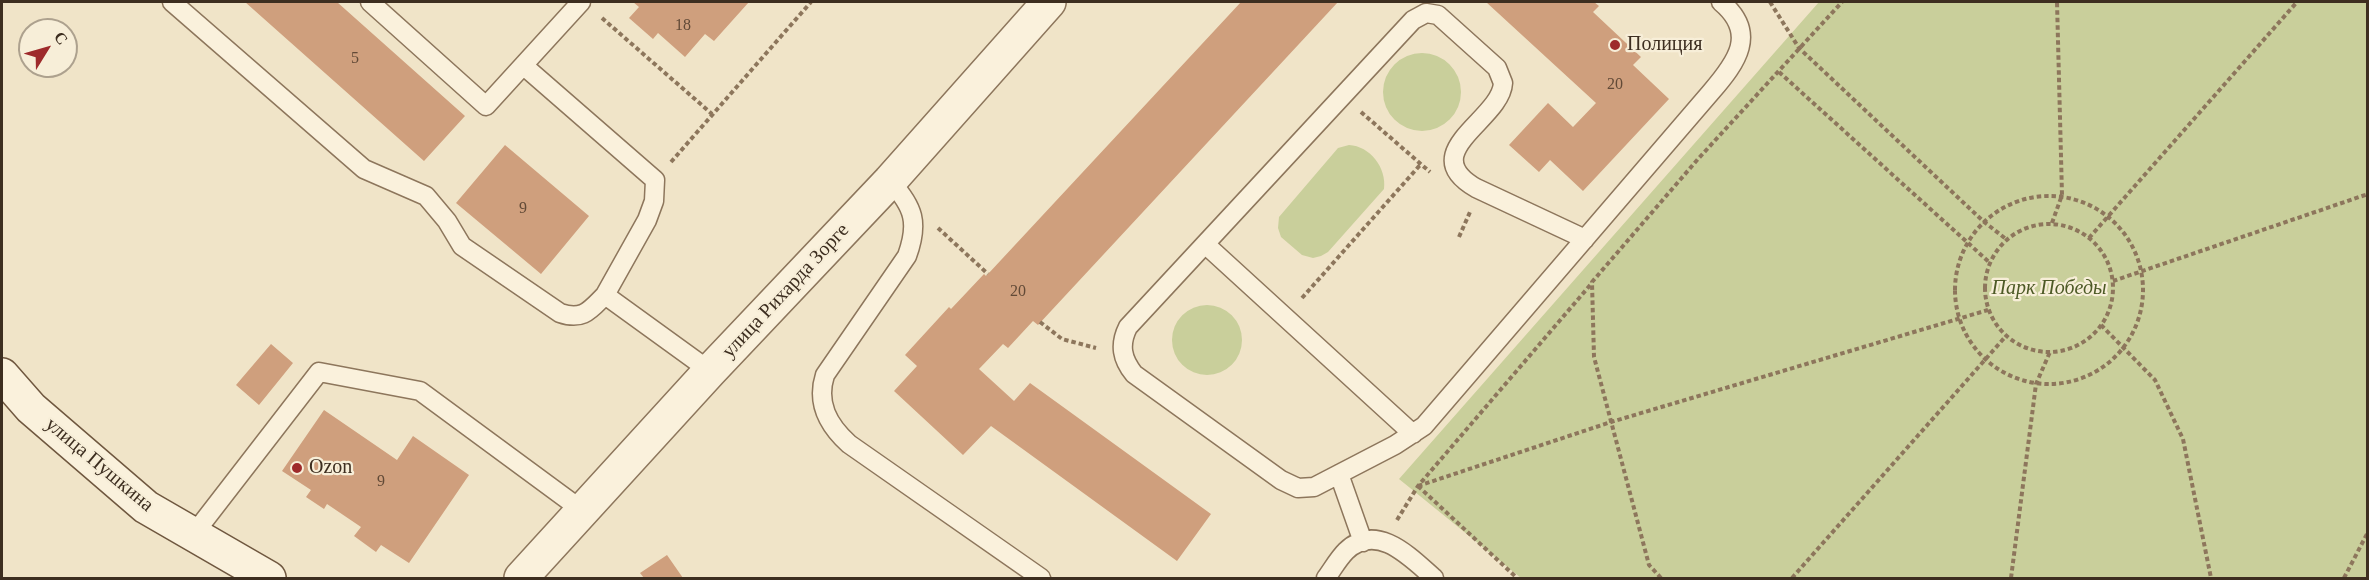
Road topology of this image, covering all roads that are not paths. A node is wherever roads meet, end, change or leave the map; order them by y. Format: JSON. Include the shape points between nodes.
{"nodes":[{"id":1,"x":172,"y":2,"type":"edge"},
{"id":2,"x":370,"y":2,"type":"edge"},
{"id":3,"x":581,"y":2,"type":"edge"},
{"id":4,"x":1049,"y":2,"type":"edge"},
{"id":5,"x":1732,"y":5,"type":"edge"},
{"id":6,"x":524,"y":66,"type":"junction"},
{"id":7,"x":895,"y":186,"type":"junction"},
{"id":8,"x":1585,"y":239,"type":"junction"},
{"id":9,"x":1205,"y":244,"type":"junction"},
{"id":10,"x":604,"y":295,"type":"junction"},
{"id":11,"x":710,"y":371,"type":"junction"},
{"id":12,"x":2,"y":375,"type":"edge"},
{"id":13,"x":1413,"y":434,"type":"junction"},
{"id":14,"x":1339,"y":474,"type":"junction"},
{"id":15,"x":583,"y":511,"type":"junction"},
{"id":16,"x":194,"y":535,"type":"junction"},
{"id":17,"x":1362,"y":542,"type":"junction"},
{"id":18,"x":269,"y":579,"type":"edge"},
{"id":19,"x":521,"y":579,"type":"edge"},
{"id":20,"x":1041,"y":579,"type":"edge"},
{"id":21,"x":1326,"y":579,"type":"edge"},
{"id":22,"x":1434,"y":579,"type":"edge"}],
"edges":[{"from":1,"to":10,"type":"lane","via":[[364,169],[426,196],[447,220],[462,246],[560,313],[571,317],[583,315]]},
{"from":2,"to":6,"type":"lane","via":[[486,106]]},
{"from":3,"to":6,"type":"lane"},
{"from":4,"to":7,"type":"street","name":"улица Рихарда Зорге"},
{"from":5,"to":8,"type":"lane","via":[[1741,42],[1731,69]]},
{"from":6,"to":10,"type":"lane","via":[[654,180],[654,201],[647,220]]},
{"from":7,"to":11,"type":"street","name":"улица Рихарда Зорге"},
{"from":7,"to":20,"type":"lane","via":[[912,213],[913,240],[907,256],[825,375],[821,399],[824,411],[849,444]]},
{"from":8,"to":9,"type":"lane","via":[[1465,181],[1455,161],[1459,142],[1498,99],[1503,83],[1497,68],[1438,15],[1426,13],[1413,20]]},
{"from":8,"to":13,"type":"lane"},
{"from":9,"to":13,"type":"lane"},
{"from":9,"to":14,"type":"lane","via":[[1128,327],[1122,346],[1126,365],[1290,486],[1314,487]]},
{"from":10,"to":11,"type":"lane"},
{"from":11,"to":15,"type":"street","name":"улица Рихарда Зорге"},
{"from":12,"to":16,"type":"street","name":"улица Пушкина","via":[[31,408],[146,507]]},
{"from":13,"to":14,"type":"lane"},
{"from":14,"to":17,"type":"lane"},
{"from":15,"to":16,"type":"lane","via":[[420,391],[319,372]]},
{"from":15,"to":19,"type":"street","name":"улица Рихарда Зорге"},
{"from":16,"to":18,"type":"street","name":"улица Пушкина"},
{"from":17,"to":21,"type":"lane","via":[[1346,551]]},
{"from":17,"to":22,"type":"lane","via":[[1384,541],[1396,546]]}]}
